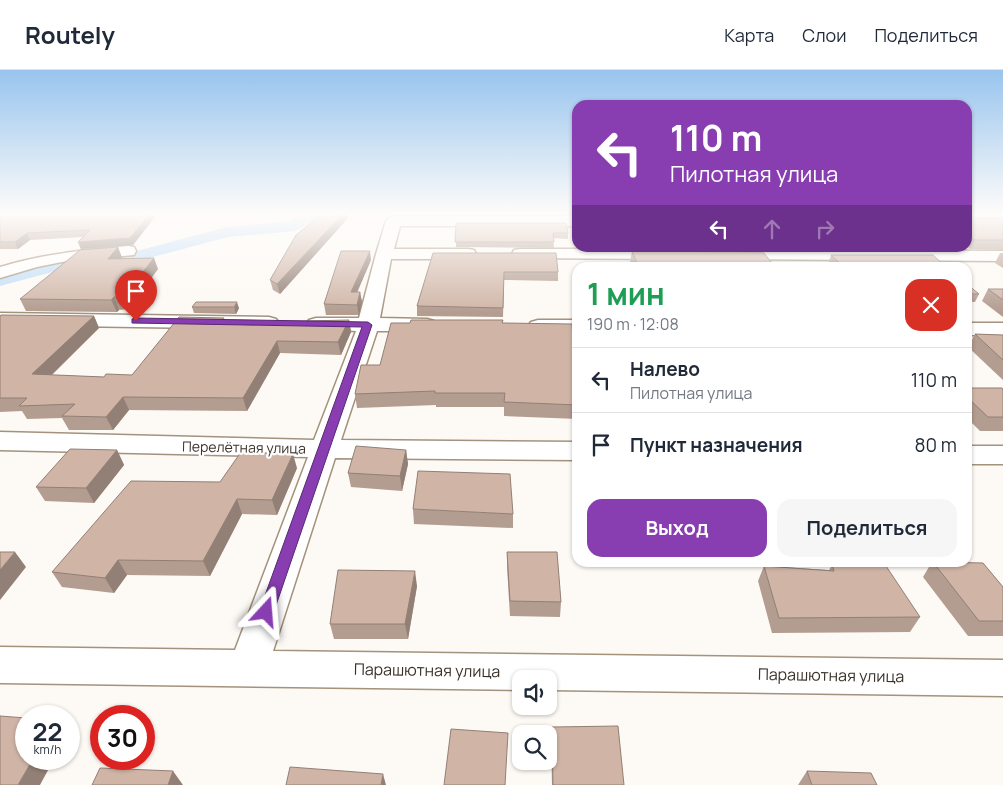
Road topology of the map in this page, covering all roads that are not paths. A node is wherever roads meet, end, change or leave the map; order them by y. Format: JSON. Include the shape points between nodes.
{"nodes":[{"id":1,"x":386,"y":246,"type":"edge"},
{"id":2,"x":128,"y":251,"type":"dead end"},
{"id":3,"x":384,"y":254,"type":"junction"},
{"id":4,"x":480,"y":254,"type":"edge"},
{"id":5,"x":500,"y":254,"type":"edge"},
{"id":6,"x":685,"y":254,"type":"edge"},
{"id":7,"x":715,"y":255,"type":"edge"},
{"id":8,"x":1003,"y":256,"type":"edge"},
{"id":9,"x":0,"y":273,"type":"edge"},
{"id":10,"x":0,"y":319,"type":"edge"},
{"id":11,"x":368,"y":325,"type":"junction"},
{"id":12,"x":448,"y":325,"type":"edge"},
{"id":13,"x":518,"y":326,"type":"edge"},
{"id":14,"x":572,"y":326,"type":"edge"},
{"id":15,"x":972,"y":329,"type":"edge"},
{"id":16,"x":1003,"y":329,"type":"edge"},
{"id":17,"x":0,"y":441,"type":"edge"},
{"id":18,"x":323,"y":448,"type":"junction"},
{"id":19,"x":572,"y":451,"type":"edge"},
{"id":20,"x":972,"y":455,"type":"edge"},
{"id":21,"x":1003,"y":455,"type":"edge"},
{"id":22,"x":0,"y":665,"type":"edge"},
{"id":23,"x":248,"y":667,"type":"junction"},
{"id":24,"x":1003,"y":678,"type":"edge"}],
"edges":[{"from":1,"to":3,"type":"street"},
{"from":2,"to":9,"type":"street","via":[[67,256]]},
{"from":3,"to":4,"type":"street"},
{"from":3,"to":11,"type":"street"},
{"from":5,"to":6,"type":"street"},
{"from":7,"to":8,"type":"street"},
{"from":10,"to":11,"type":"street"},
{"from":11,"to":12,"type":"street"},
{"from":11,"to":18,"type":"street"},
{"from":13,"to":14,"type":"street"},
{"from":15,"to":16,"type":"street"},
{"from":17,"to":18,"type":"street","name":"Перелётная улица"},
{"from":18,"to":19,"type":"street","name":"Перелётная улица"},
{"from":18,"to":23,"type":"street"},
{"from":20,"to":21,"type":"street"},
{"from":22,"to":23,"type":"street","name":"Парашютная улица"},
{"from":23,"to":24,"type":"street","name":"Парашютная улица"}]}
